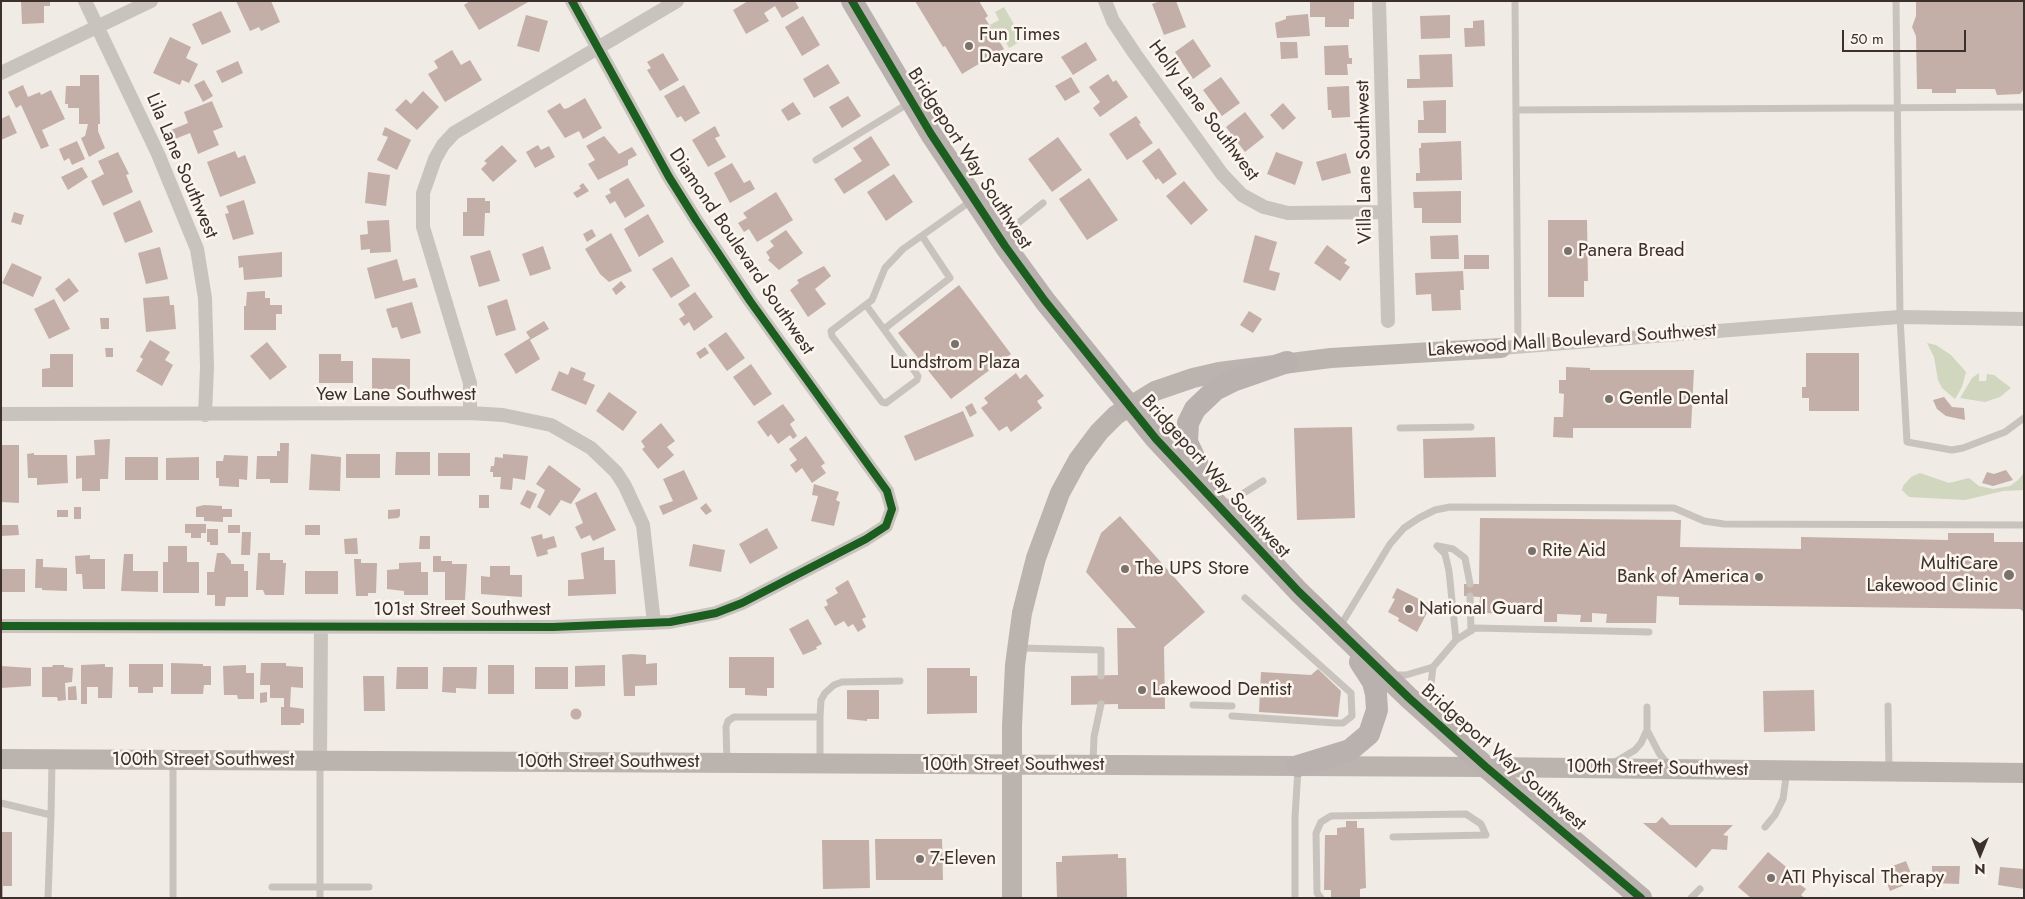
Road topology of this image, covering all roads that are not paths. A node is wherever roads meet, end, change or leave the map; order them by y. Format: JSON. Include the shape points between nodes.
{"nodes":[{"id":1,"x":85,"y":1,"type":"edge"},
{"id":2,"x":151,"y":1,"type":"edge"},
{"id":3,"x":572,"y":1,"type":"edge"},
{"id":4,"x":677,"y":1,"type":"edge"},
{"id":5,"x":852,"y":1,"type":"edge"},
{"id":6,"x":1105,"y":1,"type":"edge"},
{"id":7,"x":1379,"y":1,"type":"edge"},
{"id":8,"x":1515,"y":1,"type":"edge"},
{"id":9,"x":1896,"y":1,"type":"edge"},
{"id":10,"x":97,"y":28,"type":"junction"},
{"id":11,"x":597,"y":47,"type":"junction"},
{"id":12,"x":1,"y":73,"type":"edge"},
{"id":13,"x":911,"y":102,"type":"junction"},
{"id":14,"x":1897,"y":107,"type":"junction"},
{"id":15,"x":2024,"y":107,"type":"edge"},
{"id":16,"x":1517,"y":110,"type":"junction"},
{"id":17,"x":816,"y":160,"type":"dead end"},
{"id":18,"x":973,"y":200,"type":"junction"},
{"id":19,"x":1044,"y":203,"type":"dead end"},
{"id":20,"x":1385,"y":212,"type":"junction"},
{"id":21,"x":922,"y":236,"type":"junction"},
{"id":22,"x":1000,"y":238,"type":"junction"},
{"id":23,"x":866,"y":305,"type":"junction"},
{"id":24,"x":1900,"y":317,"type":"junction"},
{"id":25,"x":2024,"y":319,"type":"edge"},
{"id":26,"x":1388,"y":321,"type":"dead end"},
{"id":27,"x":884,"y":330,"type":"junction"},
{"id":28,"x":1509,"y":348,"type":"junction"},
{"id":29,"x":1287,"y":362,"type":"junction"},
{"id":30,"x":1129,"y":407,"type":"junction"},
{"id":31,"x":470,"y":413,"type":"junction"},
{"id":32,"x":1,"y":414,"type":"edge"},
{"id":33,"x":205,"y":415,"type":"junction"},
{"id":34,"x":2024,"y":418,"type":"edge"},
{"id":35,"x":1472,"y":426,"type":"dead end"},
{"id":36,"x":1400,"y":428,"type":"dead end"},
{"id":37,"x":1263,"y":481,"type":"dead end"},
{"id":38,"x":1219,"y":508,"type":"junction"},
{"id":39,"x":892,"y":513,"type":"joint"},
{"id":40,"x":2024,"y":525,"type":"edge"},
{"id":41,"x":1470,"y":584,"type":"dead end"},
{"id":42,"x":1470,"y":596,"type":"dead end"},
{"id":43,"x":1245,"y":598,"type":"dead end"},
{"id":44,"x":654,"y":623,"type":"junction"},
{"id":45,"x":1,"y":626,"type":"edge"},
{"id":46,"x":321,"y":627,"type":"junction"},
{"id":47,"x":1338,"y":630,"type":"junction"},
{"id":48,"x":1471,"y":631,"type":"junction"},
{"id":49,"x":1649,"y":632,"type":"dead end"},
{"id":50,"x":1456,"y":640,"type":"junction"},
{"id":51,"x":1017,"y":648,"type":"junction"},
{"id":52,"x":1433,"y":667,"type":"junction"},
{"id":53,"x":1382,"y":673,"type":"junction"},
{"id":54,"x":1101,"y":676,"type":"dead end"},
{"id":55,"x":900,"y":681,"type":"dead end"},
{"id":56,"x":1101,"y":704,"type":"dead end"},
{"id":57,"x":1193,"y":706,"type":"dead end"},
{"id":58,"x":1232,"y":706,"type":"dead end"},
{"id":59,"x":1888,"y":706,"type":"dead end"},
{"id":60,"x":1648,"y":707,"type":"dead end"},
{"id":61,"x":1232,"y":716,"type":"dead end"},
{"id":62,"x":1428,"y":716,"type":"junction"},
{"id":63,"x":820,"y":717,"type":"junction"},
{"id":64,"x":1647,"y":730,"type":"junction"},
{"id":65,"x":1,"y":759,"type":"edge"},
{"id":66,"x":52,"y":759,"type":"junction"},
{"id":67,"x":173,"y":760,"type":"junction"},
{"id":68,"x":320,"y":760,"type":"junction"},
{"id":69,"x":726,"y":763,"type":"junction"},
{"id":70,"x":820,"y":764,"type":"junction"},
{"id":71,"x":1011,"y":765,"type":"junction"},
{"id":72,"x":1092,"y":765,"type":"junction"},
{"id":73,"x":1298,"y":766,"type":"junction"},
{"id":74,"x":1486,"y":767,"type":"junction"},
{"id":75,"x":1604,"y":769,"type":"junction"},
{"id":76,"x":1676,"y":770,"type":"junction"},
{"id":77,"x":1787,"y":771,"type":"junction"},
{"id":78,"x":1889,"y":772,"type":"junction"},
{"id":79,"x":2024,"y":774,"type":"edge"},
{"id":80,"x":1,"y":803,"type":"edge"},
{"id":81,"x":51,"y":815,"type":"junction"},
{"id":82,"x":1765,"y":827,"type":"dead end"},
{"id":83,"x":1394,"y":837,"type":"dead end"},
{"id":84,"x":272,"y":887,"type":"dead end"},
{"id":85,"x":320,"y":887,"type":"junction"},
{"id":86,"x":369,"y":887,"type":"dead end"},
{"id":87,"x":1700,"y":889,"type":"dead end"},
{"id":88,"x":48,"y":898,"type":"edge"},
{"id":89,"x":173,"y":898,"type":"edge"},
{"id":90,"x":320,"y":898,"type":"edge"},
{"id":91,"x":1012,"y":898,"type":"edge"},
{"id":92,"x":1295,"y":898,"type":"edge"},
{"id":93,"x":1321,"y":898,"type":"edge"},
{"id":94,"x":1641,"y":898,"type":"edge"},
{"id":95,"x":1691,"y":898,"type":"edge"}],
"edges":[{"from":1,"to":10,"type":"street","name":"Lila Lane Southwest"},
{"from":2,"to":10,"type":"street"},
{"from":3,"to":11,"type":"street","name":"Diamond Boulevard Southwest"},
{"from":4,"to":11,"type":"street"},
{"from":5,"to":13,"type":"main road","name":"Bridgeport Way Southwest"},
{"from":6,"to":20,"type":"street","name":"Holly Lane Southwest","via":[[1113,20],[1140,61],[1222,174],[1242,195],[1264,207],[1288,213]]},
{"from":7,"to":20,"type":"street","name":"Villa Lane Southwest"},
{"from":8,"to":16,"type":"lane"},
{"from":9,"to":14,"type":"lane"},
{"from":10,"to":12,"type":"street"},
{"from":10,"to":33,"type":"street","name":"Lila Lane Southwest","via":[[158,154],[197,249],[205,298]]},
{"from":11,"to":31,"type":"street","via":[[454,133],[442,145],[428,176],[423,193],[423,227],[470,382]]},
{"from":11,"to":39,"type":"street","name":"Diamond Boulevard Southwest","via":[[696,220],[750,301],[884,486]]},
{"from":13,"to":17,"type":"lane"},
{"from":13,"to":18,"type":"main road","name":"Bridgeport Way Southwest"},
{"from":14,"to":15,"type":"lane"},
{"from":14,"to":16,"type":"lane"},
{"from":14,"to":24,"type":"lane"},
{"from":16,"to":28,"type":"lane"},
{"from":18,"to":21,"type":"lane"},
{"from":18,"to":22,"type":"main road","name":"Bridgeport Way Southwest"},
{"from":19,"to":22,"type":"lane"},
{"from":20,"to":26,"type":"street","name":"Villa Lane Southwest"},
{"from":21,"to":23,"type":"lane","via":[[903,249],[886,268],[872,300]]},
{"from":21,"to":27,"type":"lane","via":[[950,278]]},
{"from":22,"to":30,"type":"main road","name":"Bridgeport Way Southwest"},
{"from":23,"to":27,"type":"lane"},
{"from":23,"to":27,"type":"lane","via":[[831,334],[883,404],[918,379]]},
{"from":24,"to":25,"type":"street","name":"Lakewood Mall Boulevard Southwest"},
{"from":24,"to":28,"type":"street","name":"Lakewood Mall Boulevard Southwest"},
{"from":24,"to":34,"type":"lane","via":[[1907,442],[1952,450],[1963,448],[2005,432]]},
{"from":28,"to":29,"type":"main road","name":"Lakewood Mall Boulevard Southwest"},
{"from":29,"to":30,"type":"main road","name":"Lakewood Mall Boulevard Southwest","via":[[1193,378],[1156,391]]},
{"from":29,"to":38,"type":"main road","via":[[1215,390],[1190,416],[1187,442]]},
{"from":30,"to":38,"type":"main road","name":"Bridgeport Way Southwest"},
{"from":30,"to":51,"type":"main road","name":"Lakewood Mall Boulevard Southwest","via":[[1116,415],[1092,440],[1060,493],[1029,583]]},
{"from":31,"to":33,"type":"street","name":"Yew Lane Southwest"},
{"from":31,"to":44,"type":"street","name":"Yew Lane Southwest","via":[[530,418],[551,425],[591,448],[616,472],[643,526]]},
{"from":32,"to":33,"type":"street","name":"Yew Lane Southwest"},
{"from":35,"to":36,"type":"lane"},
{"from":37,"to":38,"type":"lane"},
{"from":38,"to":47,"type":"main road","name":"Bridgeport Way Southwest"},
{"from":39,"to":44,"type":"street","name":"101st Street Southwest","via":[[886,526],[866,540],[742,603],[704,616]]},
{"from":40,"to":47,"type":"lane","via":[[1724,524],[1704,521],[1674,508],[1442,508],[1404,528],[1390,544]]},
{"from":41,"to":50,"type":"lane","via":[[1464,558],[1453,548],[1437,546],[1445,554],[1449,571]]},
{"from":42,"to":48,"type":"lane"},
{"from":43,"to":61,"type":"lane","via":[[1350,693],[1352,716],[1343,722],[1335,722]]},
{"from":44,"to":46,"type":"street","name":"101st Street Southwest","via":[[552,627]]},
{"from":45,"to":46,"type":"street","name":"101st Street Southwest"},
{"from":46,"to":68,"type":"street"},
{"from":47,"to":53,"type":"main road","name":"Bridgeport Way Southwest"},
{"from":47,"to":73,"type":"main road","via":[[1373,682],[1377,710],[1374,724],[1362,741],[1350,750]]},
{"from":48,"to":49,"type":"lane","via":[[1475,628]]},
{"from":48,"to":50,"type":"lane"},
{"from":50,"to":52,"type":"lane"},
{"from":51,"to":54,"type":"lane","via":[[1101,650]]},
{"from":51,"to":71,"type":"main road","name":"Lakewood Mall Boulevard Southwest"},
{"from":52,"to":53,"type":"lane","via":[[1406,675]]},
{"from":52,"to":62,"type":"lane"},
{"from":53,"to":62,"type":"main road","name":"Bridgeport Way Southwest"},
{"from":55,"to":63,"type":"lane","via":[[842,682],[834,685],[821,700]]},
{"from":56,"to":72,"type":"lane"},
{"from":57,"to":58,"type":"lane"},
{"from":59,"to":78,"type":"lane"},
{"from":60,"to":64,"type":"lane"},
{"from":62,"to":74,"type":"main road","name":"Bridgeport Way Southwest"},
{"from":63,"to":69,"type":"lane","via":[[734,717],[726,727]]},
{"from":63,"to":70,"type":"lane"},
{"from":64,"to":75,"type":"lane","via":[[1634,750]]},
{"from":64,"to":76,"type":"lane","via":[[1663,760]]},
{"from":65,"to":66,"type":"main road","name":"100th Street Southwest"},
{"from":66,"to":67,"type":"main road","name":"100th Street Southwest"},
{"from":66,"to":81,"type":"lane"},
{"from":67,"to":68,"type":"main road","name":"100th Street Southwest"},
{"from":67,"to":89,"type":"lane"},
{"from":68,"to":69,"type":"main road","name":"100th Street Southwest"},
{"from":68,"to":85,"type":"lane"},
{"from":69,"to":70,"type":"main road","name":"100th Street Southwest"},
{"from":70,"to":71,"type":"main road","name":"100th Street Southwest"},
{"from":71,"to":72,"type":"main road","name":"100th Street Southwest"},
{"from":71,"to":91,"type":"main road","name":"Lakewood Mall Boulevard Southwest"},
{"from":72,"to":73,"type":"main road","name":"100th Street Southwest"},
{"from":73,"to":74,"type":"main road","name":"100th Street Southwest"},
{"from":73,"to":92,"type":"lane"},
{"from":74,"to":75,"type":"main road","name":"100th Street Southwest"},
{"from":74,"to":94,"type":"main road","name":"Bridgeport Way Southwest"},
{"from":75,"to":76,"type":"main road","name":"100th Street Southwest"},
{"from":76,"to":77,"type":"main road","name":"100th Street Southwest"},
{"from":77,"to":78,"type":"main road","name":"100th Street Southwest"},
{"from":77,"to":82,"type":"lane","via":[[1783,800]]},
{"from":78,"to":79,"type":"main road","name":"100th Street Southwest"},
{"from":80,"to":81,"type":"lane"},
{"from":81,"to":88,"type":"lane"},
{"from":83,"to":93,"type":"lane","via":[[1486,835],[1481,824],[1466,814],[1331,816],[1321,822],[1316,833],[1317,893]]},
{"from":84,"to":85,"type":"lane"},
{"from":85,"to":86,"type":"lane"},
{"from":85,"to":90,"type":"lane"},
{"from":87,"to":95,"type":"lane"}]}
